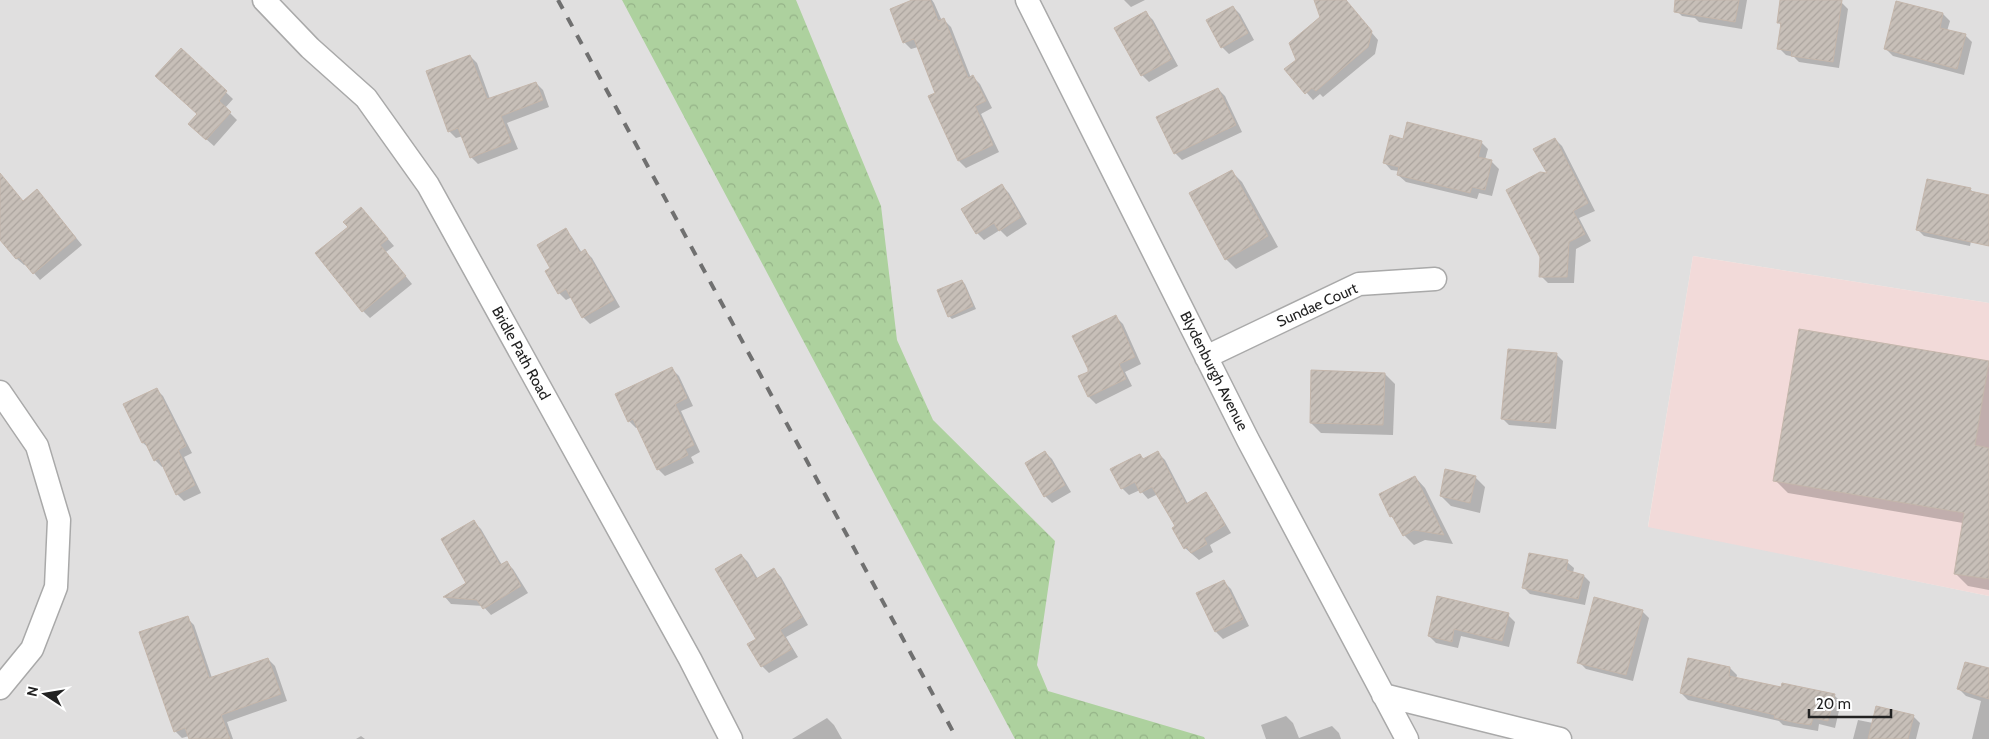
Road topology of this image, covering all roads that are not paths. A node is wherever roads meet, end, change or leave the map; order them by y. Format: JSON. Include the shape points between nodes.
{"nodes":[{"id":1,"x":264,"y":0,"type":"edge"},
{"id":2,"x":1027,"y":0,"type":"edge"},
{"id":3,"x":1435,"y":278,"type":"dead end"},
{"id":4,"x":1206,"y":357,"type":"junction"},
{"id":5,"x":0,"y":392,"type":"edge"},
{"id":6,"x":0,"y":688,"type":"edge"},
{"id":7,"x":1383,"y":695,"type":"junction"},
{"id":8,"x":731,"y":739,"type":"edge"},
{"id":9,"x":1407,"y":739,"type":"edge"},
{"id":10,"x":1560,"y":739,"type":"edge"}],
"edges":[{"from":1,"to":8,"type":"street","name":"Bridle Path Road","via":[[310,48],[366,98],[428,185]]},
{"from":2,"to":4,"type":"street","name":"Blydenburgh Avenue"},
{"from":3,"to":4,"type":"street","name":"Sundae Court","via":[[1359,284]]},
{"from":4,"to":7,"type":"street","name":"Blydenburgh Avenue"},
{"from":5,"to":6,"type":"street","via":[[37,446],[59,520],[56,588],[32,649]]},
{"from":7,"to":9,"type":"street","name":"Blydenburgh Avenue"},
{"from":7,"to":10,"type":"street"}]}
